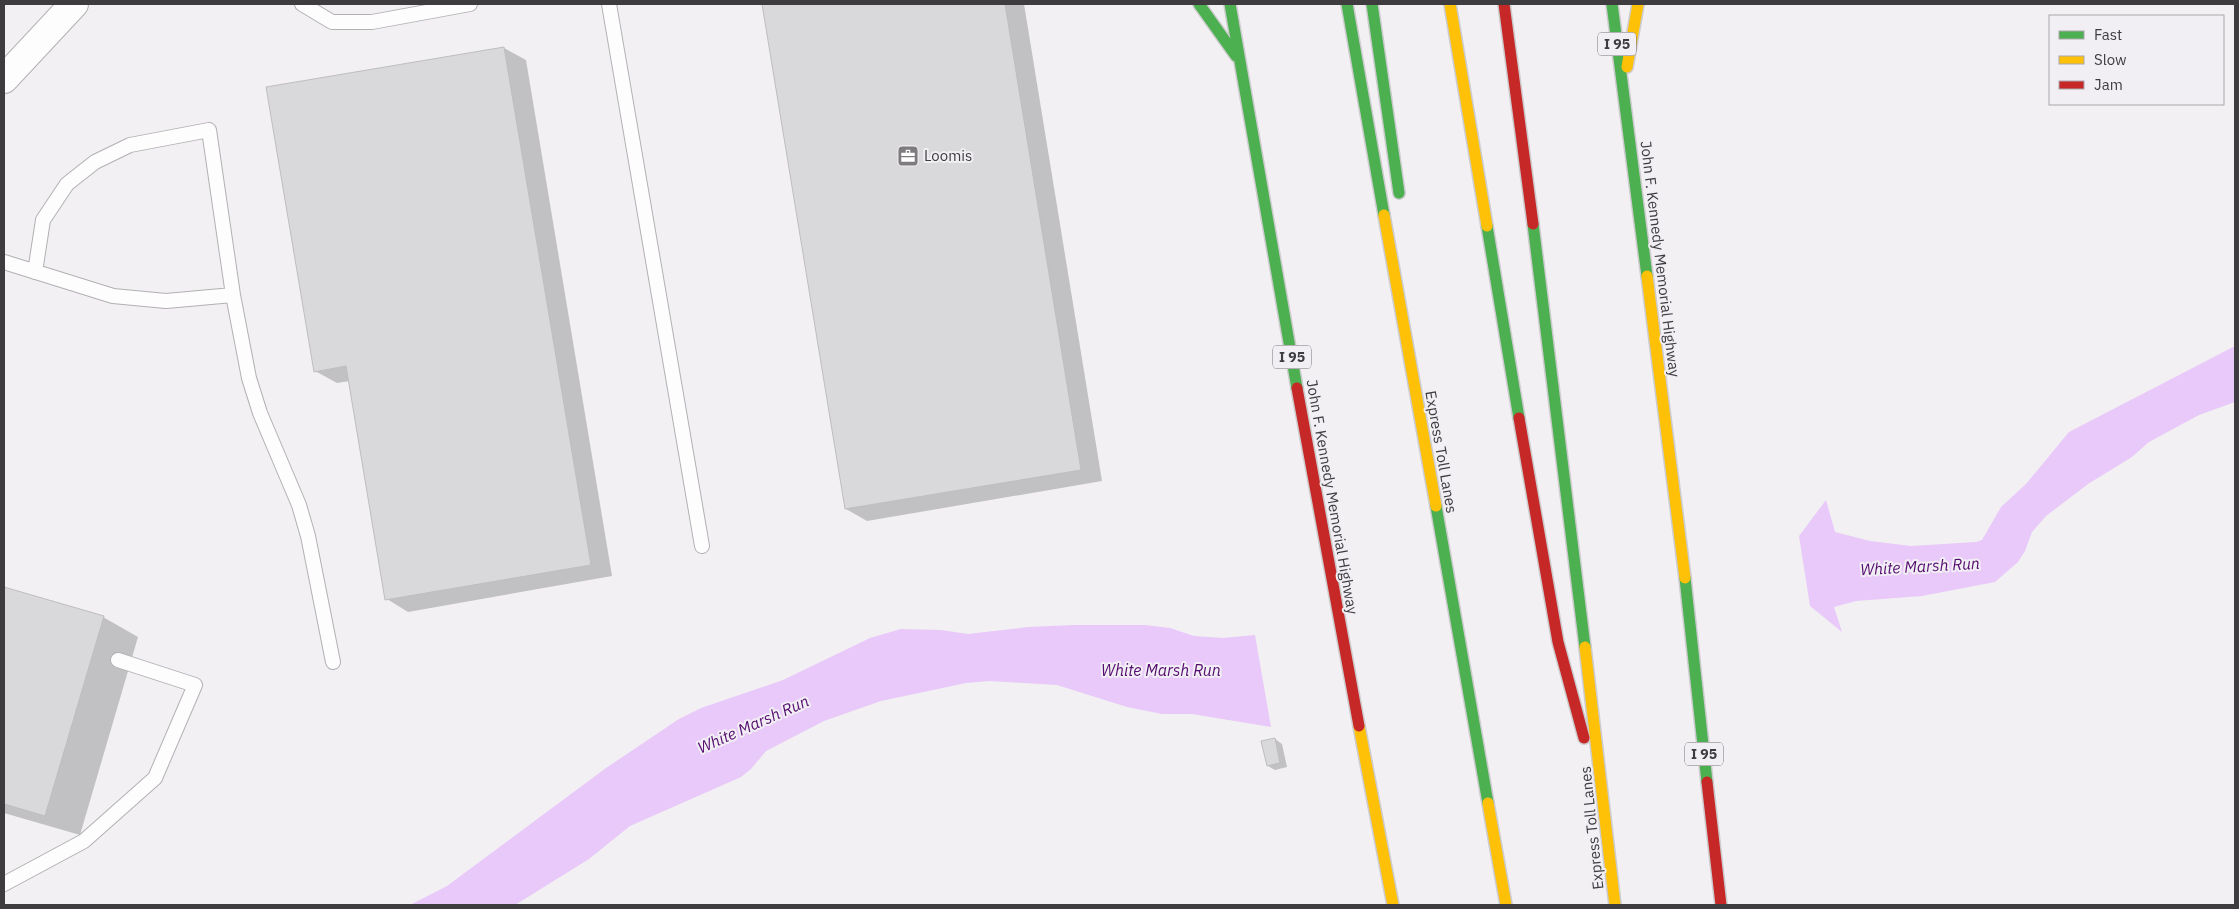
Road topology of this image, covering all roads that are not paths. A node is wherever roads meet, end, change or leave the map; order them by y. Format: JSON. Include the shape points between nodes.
{"nodes":[{"id":1,"x":302,"y":4,"type":"edge"},
{"id":2,"x":470,"y":4,"type":"edge"},
{"id":3,"x":609,"y":4,"type":"edge"},
{"id":4,"x":1200,"y":4,"type":"edge"},
{"id":5,"x":1230,"y":4,"type":"edge"},
{"id":6,"x":1347,"y":4,"type":"edge"},
{"id":7,"x":1372,"y":4,"type":"edge"},
{"id":8,"x":1450,"y":4,"type":"edge"},
{"id":9,"x":1504,"y":4,"type":"edge"},
{"id":10,"x":1612,"y":4,"type":"edge"},
{"id":11,"x":1638,"y":4,"type":"edge"},
{"id":12,"x":62,"y":11,"type":"edge"},
{"id":13,"x":1241,"y":63,"type":"junction"},
{"id":14,"x":4,"y":79,"type":"edge"},
{"id":15,"x":1622,"y":85,"type":"junction"},
{"id":16,"x":1400,"y":201,"type":"dead end"},
{"id":17,"x":4,"y":262,"type":"edge"},
{"id":18,"x":35,"y":272,"type":"junction"},
{"id":19,"x":233,"y":296,"type":"junction"},
{"id":20,"x":1422,"y":359,"type":"dead end"},
{"id":21,"x":702,"y":546,"type":"dead end"},
{"id":22,"x":118,"y":660,"type":"dead end"},
{"id":23,"x":333,"y":662,"type":"dead end"},
{"id":24,"x":1469,"y":695,"type":"junction"},
{"id":25,"x":1603,"y":794,"type":"junction"},
{"id":26,"x":4,"y":884,"type":"edge"},
{"id":27,"x":1393,"y":905,"type":"edge"},
{"id":28,"x":1506,"y":905,"type":"edge"},
{"id":29,"x":1615,"y":905,"type":"edge"},
{"id":30,"x":1721,"y":905,"type":"edge"}],
"edges":[{"from":1,"to":2,"type":"lane","via":[[332,22],[372,22]]},
{"from":3,"to":21,"type":"lane"},
{"from":4,"to":13,"type":"highway"},
{"from":5,"to":13,"type":"highway","name":"John F. Kennedy Memorial Highway","number":"I 95"},
{"from":6,"to":24,"type":"highway","name":"Express Toll Lanes"},
{"from":7,"to":16,"type":"highway"},
{"from":8,"to":25,"type":"highway","via":[[1558,642]]},
{"from":9,"to":25,"type":"highway","name":"Express Toll Lanes","via":[[1550,348]]},
{"from":10,"to":15,"type":"highway","name":"John F. Kennedy Memorial Highway","number":"I 95"},
{"from":11,"to":15,"type":"highway"},
{"from":12,"to":14,"type":"street"},
{"from":13,"to":27,"type":"highway","name":"John F. Kennedy Memorial Highway","number":"I 95","via":[[1327,556]]},
{"from":15,"to":30,"type":"highway","name":"John F. Kennedy Memorial Highway","number":"I 95","via":[[1679,528]]},
{"from":17,"to":18,"type":"lane"},
{"from":18,"to":19,"type":"lane","via":[[113,296],[140,300]]},
{"from":18,"to":19,"type":"lane","via":[[43,220],[67,184],[95,162],[130,145],[209,130]]},
{"from":19,"to":23,"type":"lane","via":[[260,413],[299,505],[308,536]]},
{"from":20,"to":24,"type":"highway"},
{"from":22,"to":26,"type":"lane","via":[[195,685],[155,778],[84,841]]},
{"from":24,"to":28,"type":"highway","name":"Express Toll Lanes"},
{"from":25,"to":29,"type":"highway","name":"Express Toll Lanes"}]}
